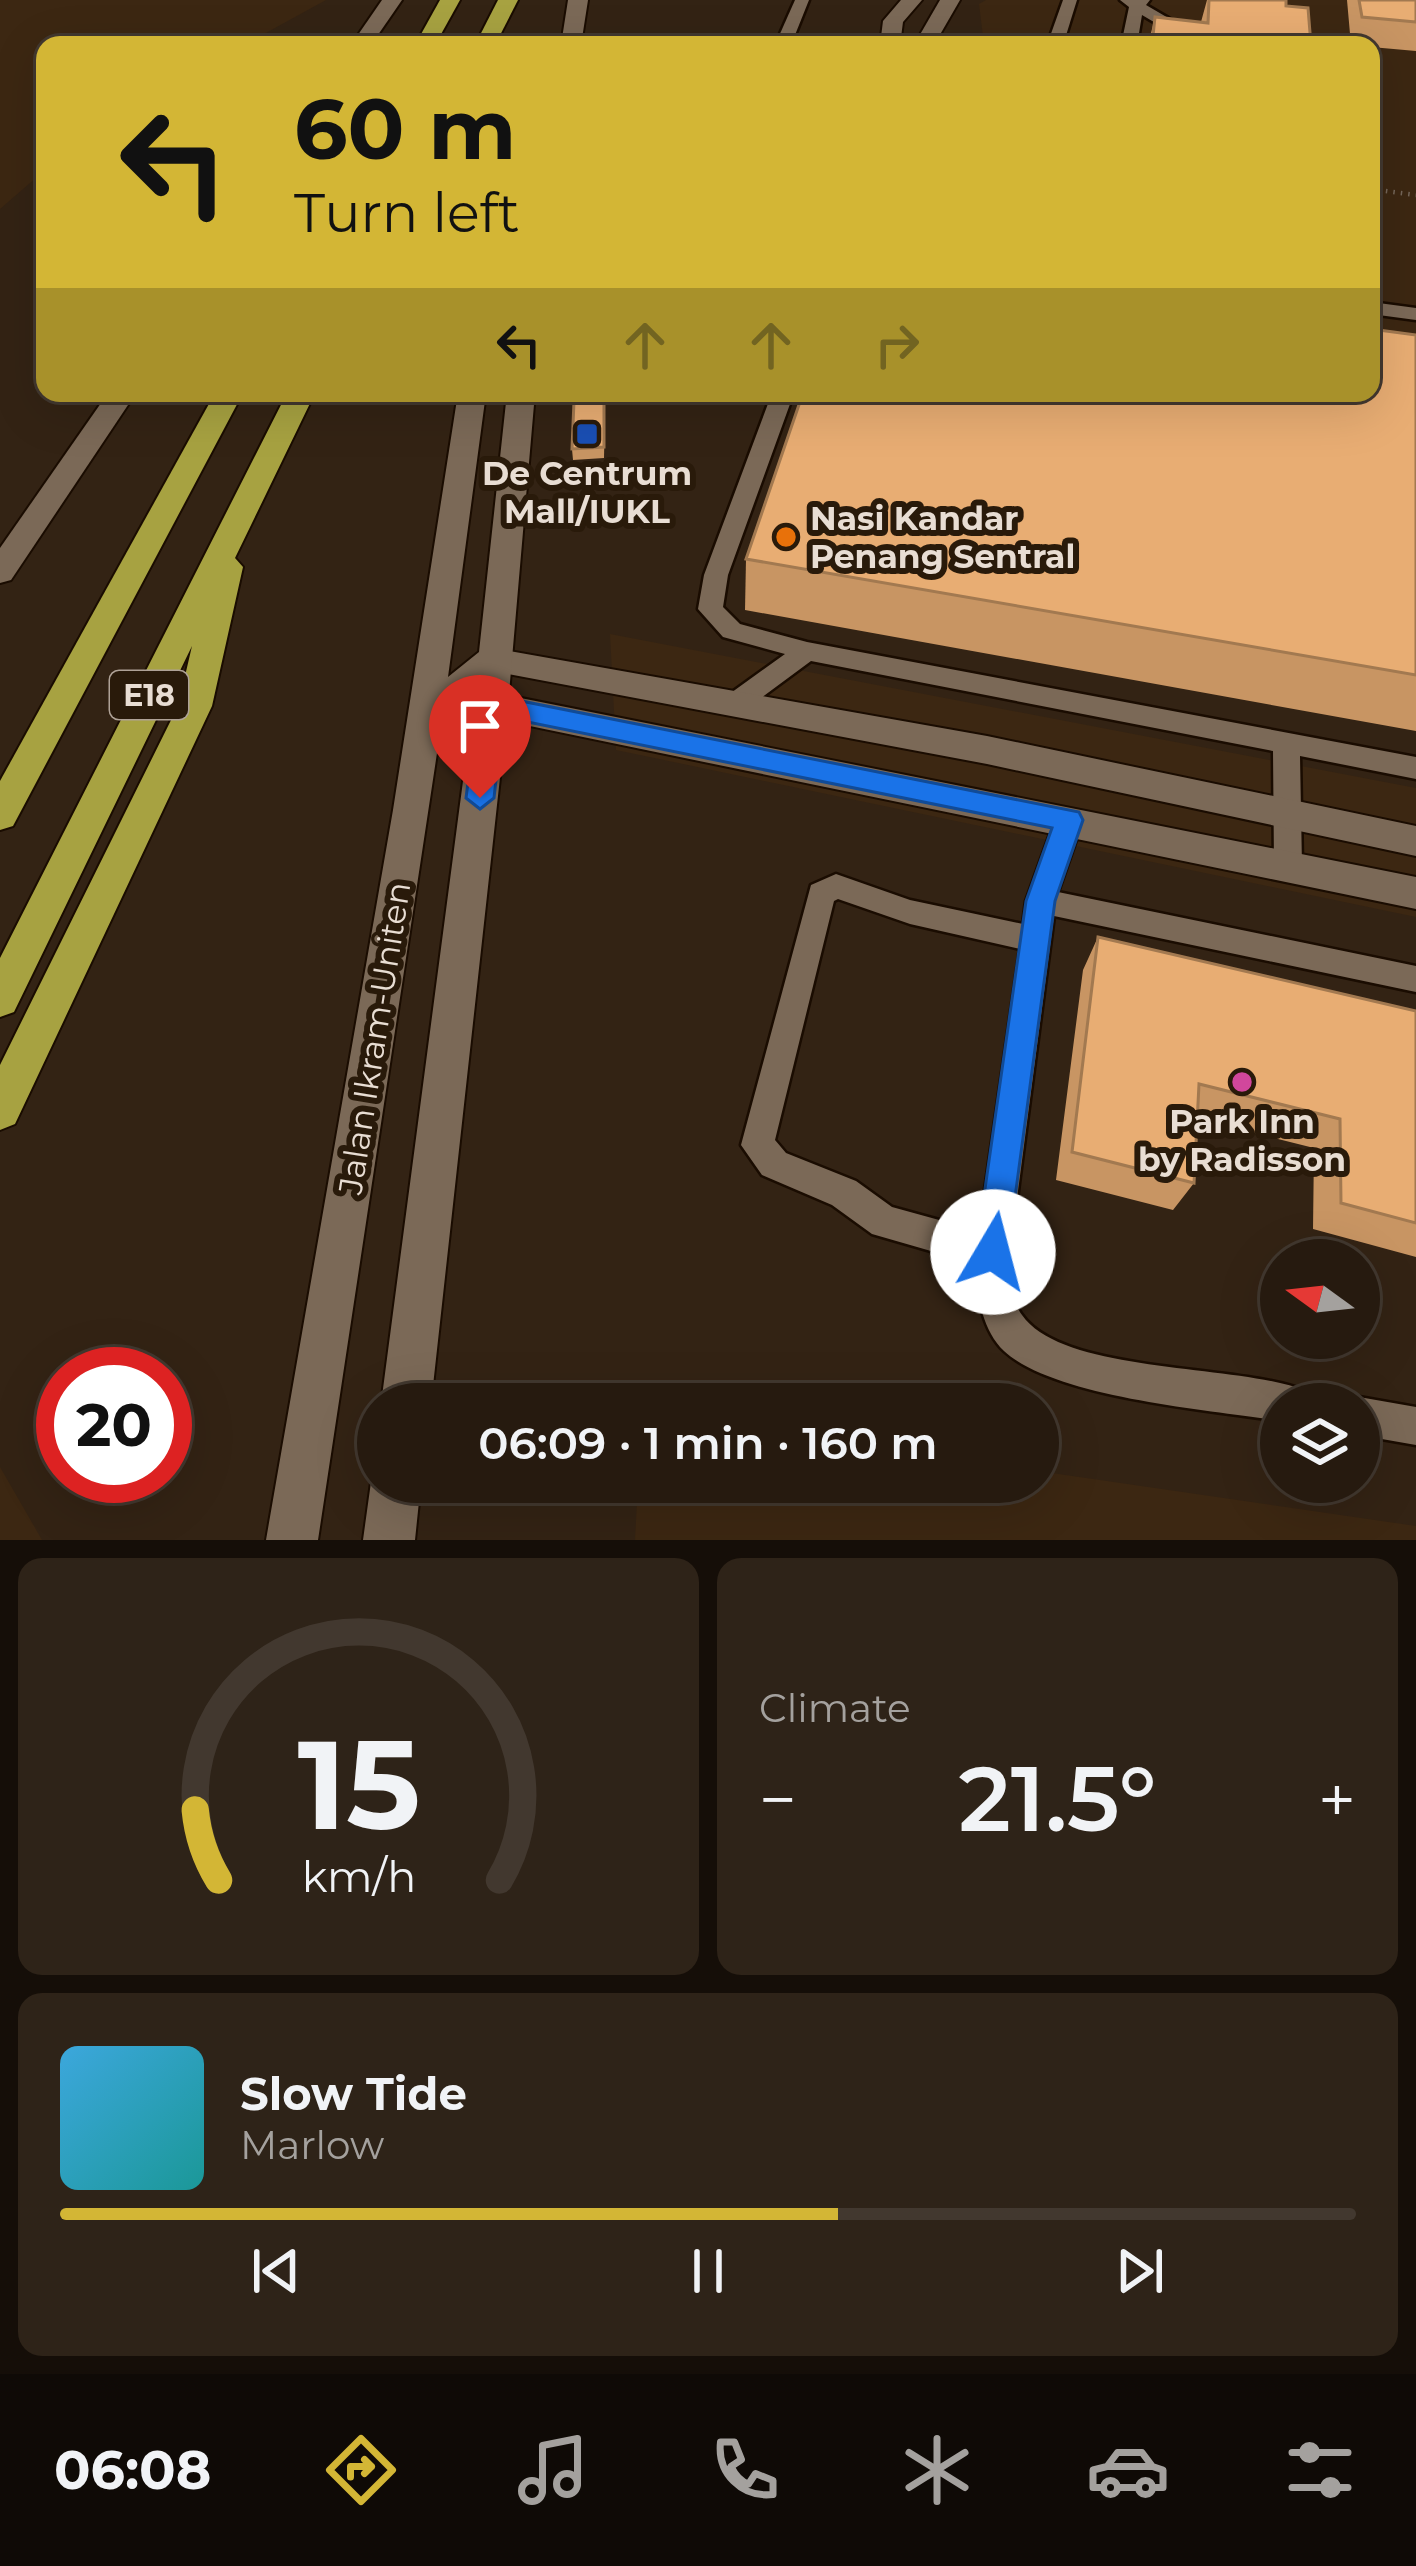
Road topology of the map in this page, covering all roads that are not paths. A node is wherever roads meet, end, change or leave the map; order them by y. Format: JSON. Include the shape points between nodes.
{"nodes":[{"id":1,"x":392,"y":0,"type":"edge"},
{"id":2,"x":450,"y":0,"type":"edge"},
{"id":3,"x":508,"y":0,"type":"edge"},
{"id":4,"x":578,"y":0,"type":"edge"},
{"id":5,"x":802,"y":0,"type":"edge"},
{"id":6,"x":913,"y":0,"type":"edge"},
{"id":7,"x":950,"y":0,"type":"edge"},
{"id":8,"x":1070,"y":0,"type":"edge"},
{"id":9,"x":1136,"y":1,"type":"edge"},
{"id":10,"x":367,"y":36,"type":"edge"},
{"id":11,"x":430,"y":36,"type":"edge"},
{"id":12,"x":490,"y":36,"type":"edge"},
{"id":13,"x":572,"y":36,"type":"edge"},
{"id":14,"x":787,"y":36,"type":"edge"},
{"id":15,"x":891,"y":36,"type":"edge"},
{"id":16,"x":929,"y":36,"type":"edge"},
{"id":17,"x":1058,"y":36,"type":"edge"},
{"id":18,"x":1130,"y":36,"type":"edge"},
{"id":19,"x":1189,"y":36,"type":"edge"},
{"id":20,"x":1380,"y":309,"type":"edge"},
{"id":21,"x":1416,"y":314,"type":"edge"},
{"id":22,"x":116,"y":402,"type":"edge"},
{"id":23,"x":224,"y":402,"type":"edge"},
{"id":24,"x":296,"y":402,"type":"edge"},
{"id":25,"x":471,"y":402,"type":"edge"},
{"id":26,"x":520,"y":402,"type":"edge"},
{"id":27,"x":780,"y":402,"type":"edge"},
{"id":28,"x":239,"y":510,"type":"junction"},
{"id":29,"x":0,"y":572,"type":"edge"},
{"id":30,"x":807,"y":651,"type":"junction"},
{"id":31,"x":493,"y":660,"type":"junction"},
{"id":32,"x":737,"y":702,"type":"junction"},
{"id":33,"x":491,"y":705,"type":"junction"},
{"id":34,"x":1286,"y":743,"type":"junction"},
{"id":35,"x":1416,"y":768,"type":"edge"},
{"id":36,"x":412,"y":810,"type":"junction"},
{"id":37,"x":1287,"y":814,"type":"junction"},
{"id":38,"x":0,"y":815,"type":"edge"},
{"id":39,"x":1069,"y":820,"type":"junction"},
{"id":40,"x":1416,"y":841,"type":"edge"},
{"id":41,"x":1288,"y":866,"type":"junction"},
{"id":42,"x":1416,"y":893,"type":"edge"},
{"id":43,"x":1041,"y":901,"type":"junction"},
{"id":44,"x":1036,"y":940,"type":"junction"},
{"id":45,"x":1416,"y":979,"type":"edge"},
{"id":46,"x":0,"y":999,"type":"edge"},
{"id":47,"x":0,"y":1111,"type":"edge"},
{"id":48,"x":993,"y":1252,"type":"junction"},
{"id":49,"x":409,"y":1383,"type":"edge"},
{"id":50,"x":1260,"y":1398,"type":"edge"},
{"id":51,"x":1380,"y":1420,"type":"edge"},
{"id":52,"x":1416,"y":1426,"type":"edge"},
{"id":53,"x":393,"y":1503,"type":"edge"},
{"id":54,"x":292,"y":1540,"type":"edge"},
{"id":55,"x":389,"y":1540,"type":"edge"}],
"edges":[{"from":1,"to":10,"type":"main road"},
{"from":2,"to":11,"type":"highway"},
{"from":3,"to":12,"type":"highway"},
{"from":4,"to":13,"type":"main road"},
{"from":5,"to":14,"type":"lane"},
{"from":6,"to":15,"type":"main road","via":[[893,21]]},
{"from":7,"to":16,"type":"main road"},
{"from":8,"to":17,"type":"lane"},
{"from":9,"to":18,"type":"lane"},
{"from":9,"to":19,"type":"lane"},
{"from":20,"to":21,"type":"lane"},
{"from":22,"to":29,"type":"main road"},
{"from":23,"to":38,"type":"highway","number":"E18"},
{"from":24,"to":28,"type":"highway","number":"E18"},
{"from":25,"to":36,"type":"main road","name":"Jalan Ikram-Uniten"},
{"from":26,"to":31,"type":"main road"},
{"from":27,"to":30,"type":"lane","via":[[710,609],[732,631]]},
{"from":28,"to":46,"type":"highway","number":"E18"},
{"from":28,"to":47,"type":"highway","via":[[195,706]]},
{"from":30,"to":32,"type":"lane"},
{"from":30,"to":34,"type":"lane"},
{"from":31,"to":32,"type":"main road"},
{"from":31,"to":33,"type":"main road"},
{"from":31,"to":36,"type":"main road","via":[[472,668],[454,693]]},
{"from":32,"to":37,"type":"main road"},
{"from":33,"to":39,"type":"main road"},
{"from":33,"to":49,"type":"main road"},
{"from":34,"to":35,"type":"lane"},
{"from":34,"to":37,"type":"lane"},
{"from":36,"to":54,"type":"main road","name":"Jalan Ikram-Uniten"},
{"from":37,"to":40,"type":"main road"},
{"from":37,"to":41,"type":"lane"},
{"from":39,"to":41,"type":"main road"},
{"from":39,"to":43,"type":"lane"},
{"from":41,"to":42,"type":"main road"},
{"from":43,"to":44,"type":"lane"},
{"from":43,"to":45,"type":"lane"},
{"from":44,"to":48,"type":"lane"},
{"from":44,"to":48,"type":"lane","via":[[836,886],[821,894],[757,1145],[774,1165],[844,1193],[884,1222]]},
{"from":48,"to":50,"type":"lane","via":[[992,1297],[1018,1340],[1068,1364]]},
{"from":51,"to":52,"type":"lane"},
{"from":53,"to":55,"type":"main road"}]}
